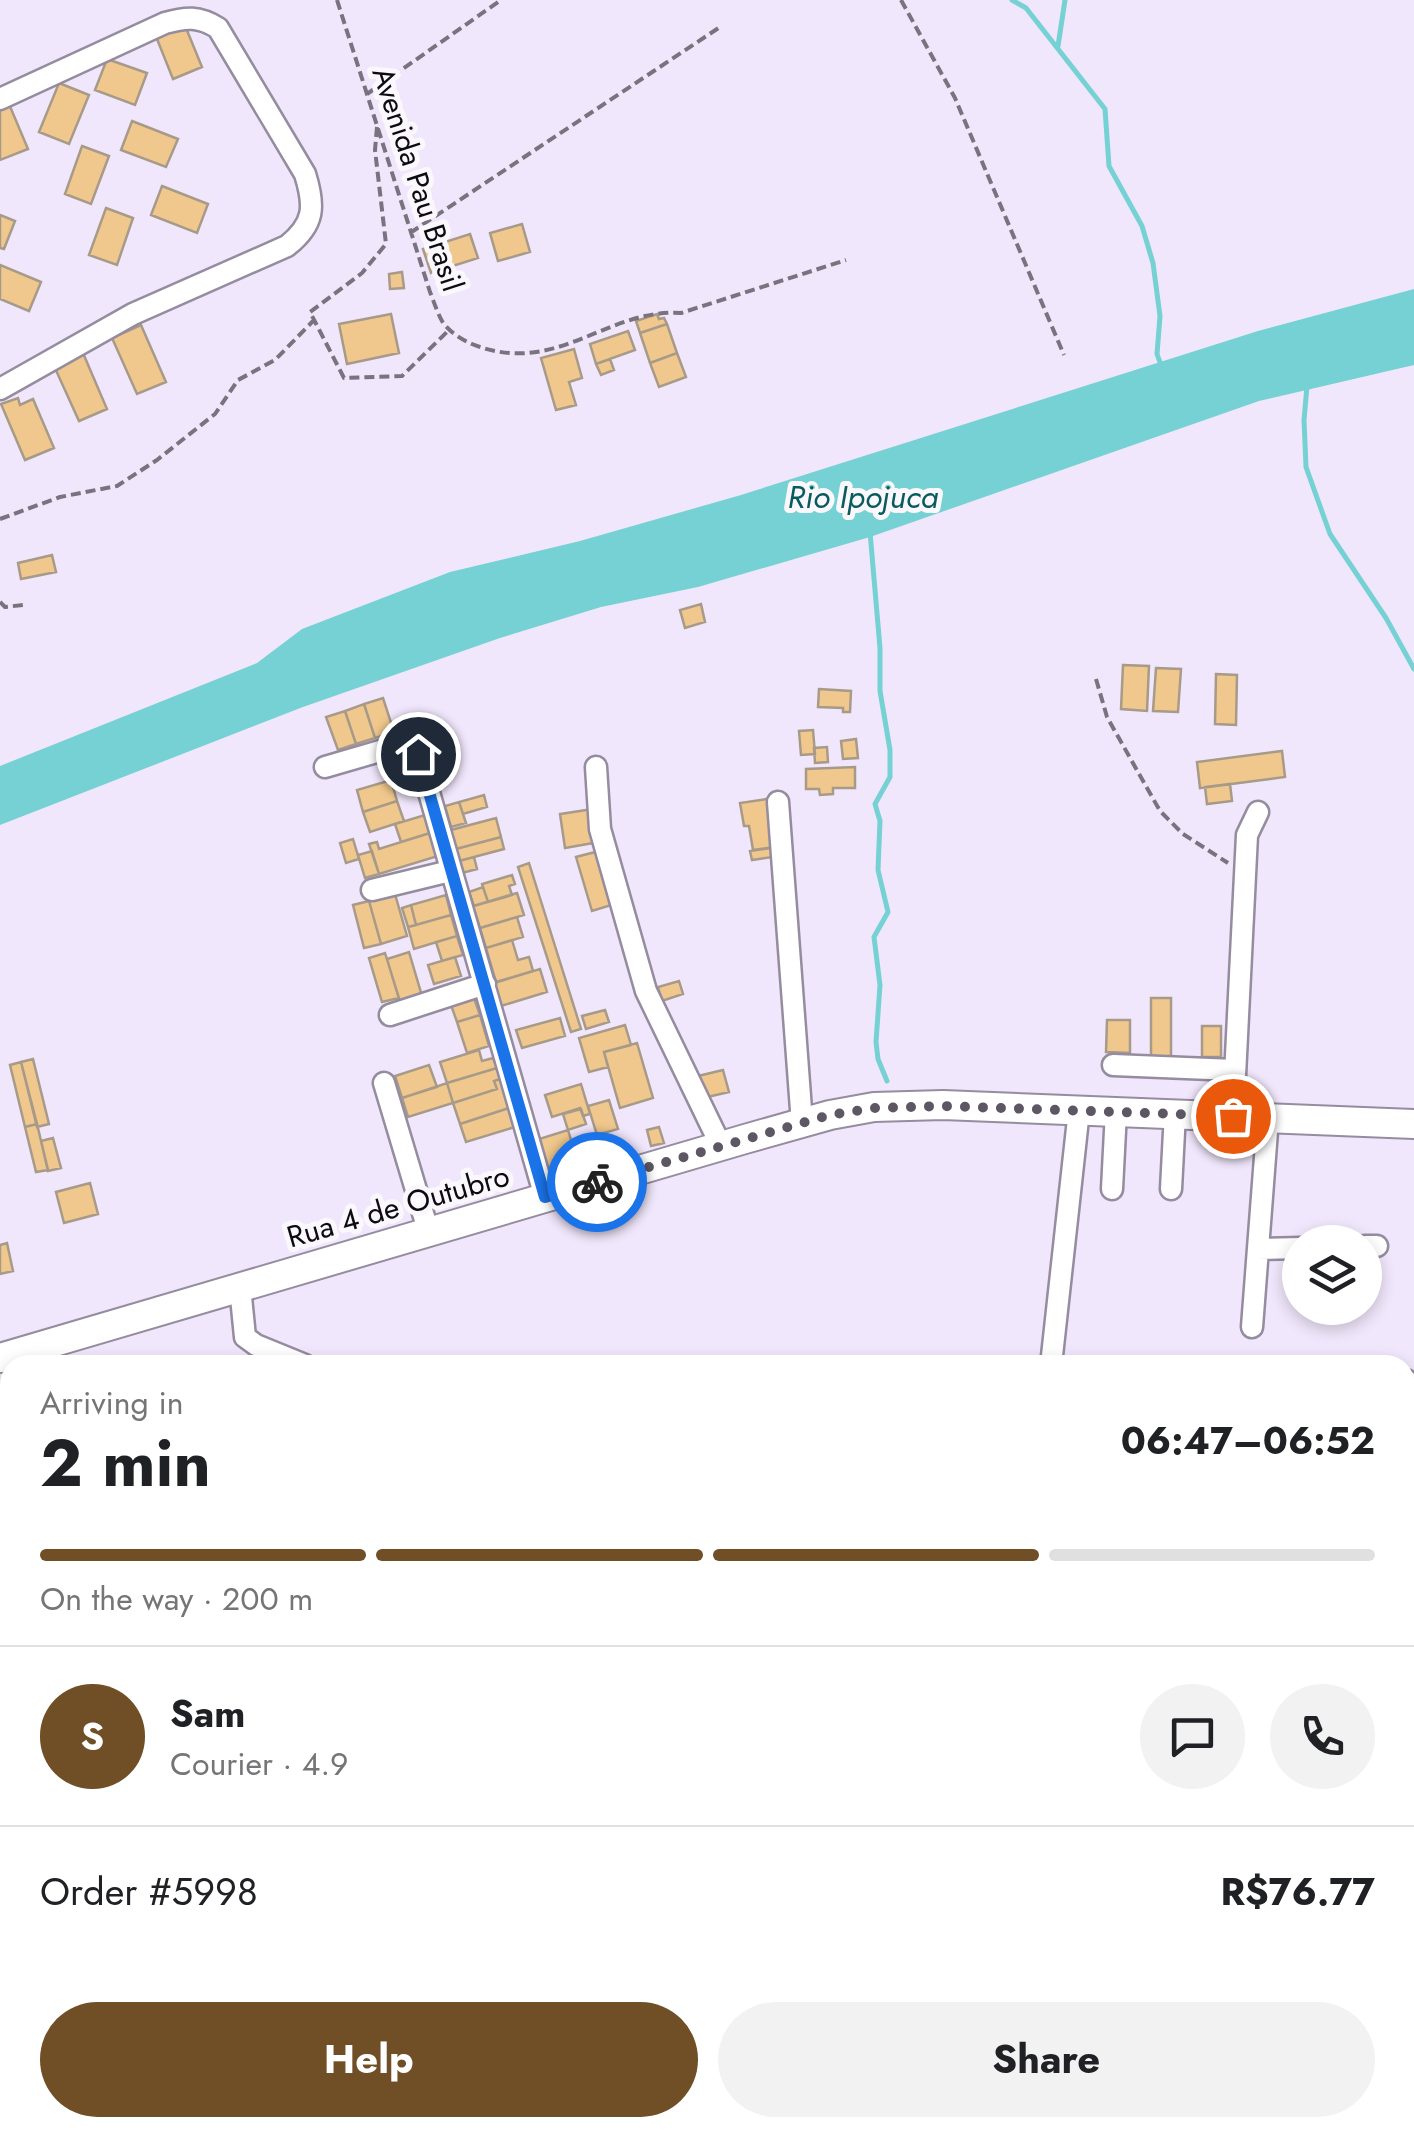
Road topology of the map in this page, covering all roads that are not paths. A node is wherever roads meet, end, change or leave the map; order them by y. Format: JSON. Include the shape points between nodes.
{"nodes":[{"id":1,"x":0,"y":100,"type":"edge"},
{"id":2,"x":0,"y":390,"type":"edge"},
{"id":3,"x":596,"y":767,"type":"dead end"},
{"id":4,"x":325,"y":768,"type":"dead end"},
{"id":5,"x":778,"y":802,"type":"dead end"},
{"id":6,"x":1258,"y":812,"type":"dead end"},
{"id":7,"x":450,"y":871,"type":"junction"},
{"id":8,"x":372,"y":890,"type":"dead end"},
{"id":9,"x":485,"y":984,"type":"junction"},
{"id":10,"x":390,"y":1015,"type":"dead end"},
{"id":11,"x":1114,"y":1065,"type":"dead end"},
{"id":12,"x":1234,"y":1070,"type":"junction"},
{"id":13,"x":384,"y":1083,"type":"dead end"},
{"id":14,"x":1079,"y":1110,"type":"junction"},
{"id":15,"x":1116,"y":1110,"type":"junction"},
{"id":16,"x":1176,"y":1113,"type":"junction"},
{"id":17,"x":1233,"y":1116,"type":"junction"},
{"id":18,"x":1268,"y":1118,"type":"junction"},
{"id":19,"x":802,"y":1123,"type":"junction"},
{"id":20,"x":1414,"y":1124,"type":"edge"},
{"id":21,"x":722,"y":1146,"type":"junction"},
{"id":22,"x":1112,"y":1189,"type":"dead end"},
{"id":23,"x":1170,"y":1189,"type":"dead end"},
{"id":24,"x":545,"y":1197,"type":"junction"},
{"id":25,"x":428,"y":1230,"type":"junction"},
{"id":26,"x":1282,"y":1248,"type":"edge"},
{"id":27,"x":1258,"y":1249,"type":"junction"},
{"id":28,"x":240,"y":1287,"type":"junction"},
{"id":29,"x":1252,"y":1328,"type":"dead end"},
{"id":30,"x":10,"y":1355,"type":"edge"},
{"id":31,"x":280,"y":1355,"type":"edge"},
{"id":32,"x":1052,"y":1355,"type":"edge"}],
"edges":[{"from":1,"to":2,"type":"street","via":[[165,23],[204,18],[218,28],[305,174],[311,215],[304,233],[288,246],[133,314]]},
{"from":3,"to":21,"type":"street","via":[[600,829],[646,991]]},
{"from":4,"to":7,"type":"street","via":[[397,746],[418,754]]},
{"from":5,"to":19,"type":"street"},
{"from":6,"to":12,"type":"street","via":[[1247,834]]},
{"from":7,"to":8,"type":"street"},
{"from":7,"to":9,"type":"street"},
{"from":9,"to":10,"type":"street"},
{"from":9,"to":24,"type":"street"},
{"from":11,"to":12,"type":"street"},
{"from":12,"to":17,"type":"street"},
{"from":13,"to":25,"type":"street"},
{"from":14,"to":15,"type":"main road","name":"Rua 4 de Outubro"},
{"from":14,"to":19,"type":"main road","name":"Rua 4 de Outubro","via":[[874,1108]]},
{"from":14,"to":32,"type":"street"},
{"from":15,"to":16,"type":"main road","name":"Rua 4 de Outubro"},
{"from":15,"to":22,"type":"street"},
{"from":16,"to":17,"type":"main road","name":"Rua 4 de Outubro"},
{"from":16,"to":23,"type":"street"},
{"from":17,"to":18,"type":"main road","name":"Rua 4 de Outubro"},
{"from":18,"to":20,"type":"main road","name":"Rua 4 de Outubro"},
{"from":18,"to":27,"type":"street"},
{"from":19,"to":21,"type":"main road","name":"Rua 4 de Outubro"},
{"from":21,"to":24,"type":"main road","name":"Rua 4 de Outubro"},
{"from":24,"to":25,"type":"main road","name":"Rua 4 de Outubro"},
{"from":25,"to":28,"type":"main road","name":"Rua 4 de Outubro"},
{"from":26,"to":27,"type":"street"},
{"from":27,"to":29,"type":"street"},
{"from":28,"to":30,"type":"main road","name":"Rua 4 de Outubro"},
{"from":28,"to":31,"type":"street","via":[[244,1337]]}]}
